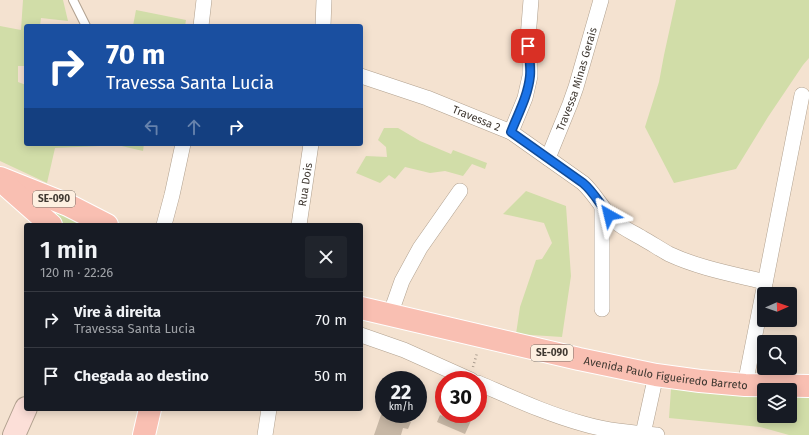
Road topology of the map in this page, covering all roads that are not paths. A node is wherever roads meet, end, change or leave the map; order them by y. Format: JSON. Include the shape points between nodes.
{"nodes":[{"id":1,"x":73,"y":0,"type":"edge"},
{"id":2,"x":204,"y":0,"type":"edge"},
{"id":3,"x":324,"y":0,"type":"edge"},
{"id":4,"x":531,"y":0,"type":"edge"},
{"id":5,"x":601,"y":0,"type":"edge"},
{"id":6,"x":85,"y":24,"type":"edge"},
{"id":7,"x":201,"y":24,"type":"edge"},
{"id":8,"x":322,"y":24,"type":"edge"},
{"id":9,"x":363,"y":77,"type":"edge"},
{"id":10,"x":802,"y":96,"type":"dead end"},
{"id":11,"x":802,"y":127,"type":"edge"},
{"id":12,"x":511,"y":132,"type":"junction"},
{"id":13,"x":183,"y":146,"type":"edge"},
{"id":14,"x":311,"y":146,"type":"edge"},
{"id":15,"x":548,"y":158,"type":"junction"},
{"id":16,"x":0,"y":179,"type":"edge"},
{"id":17,"x":460,"y":191,"type":"dead end"},
{"id":18,"x":602,"y":207,"type":"junction"},
{"id":19,"x":49,"y":223,"type":"edge"},
{"id":20,"x":103,"y":223,"type":"edge"},
{"id":21,"x":165,"y":223,"type":"edge"},
{"id":22,"x":299,"y":223,"type":"edge"},
{"id":23,"x":765,"y":282,"type":"junction"},
{"id":24,"x":363,"y":308,"type":"edge"},
{"id":25,"x":602,"y":309,"type":"dead end"},
{"id":26,"x":390,"y":315,"type":"junction"},
{"id":27,"x":363,"y":336,"type":"edge"},
{"id":28,"x":451,"y":371,"type":"edge"},
{"id":29,"x":656,"y":375,"type":"junction"},
{"id":30,"x":744,"y":385,"type":"junction"},
{"id":31,"x":809,"y":386,"type":"edge"},
{"id":32,"x":487,"y":387,"type":"edge"},
{"id":33,"x":25,"y":411,"type":"edge"},
{"id":34,"x":140,"y":411,"type":"edge"},
{"id":35,"x":149,"y":411,"type":"edge"},
{"id":36,"x":269,"y":411,"type":"edge"},
{"id":37,"x":14,"y":435,"type":"edge"},
{"id":38,"x":143,"y":435,"type":"edge"},
{"id":39,"x":265,"y":435,"type":"edge"},
{"id":40,"x":650,"y":435,"type":"edge"}],
"edges":[{"from":1,"to":6,"type":"lane"},
{"from":2,"to":7,"type":"street"},
{"from":3,"to":8,"type":"street"},
{"from":4,"to":12,"type":"street","via":[[528,38],[530,76],[525,98]]},
{"from":5,"to":15,"type":"street","name":"Travessa Minas Gerais","via":[[576,87]]},
{"from":9,"to":12,"type":"street","name":"Travessa 2","via":[[427,98]]},
{"from":10,"to":11,"type":"street"},
{"from":11,"to":23,"type":"street"},
{"from":12,"to":15,"type":"street","name":"Travessa 2"},
{"from":13,"to":21,"type":"street"},
{"from":14,"to":22,"type":"street","name":"Rua Dois"},
{"from":15,"to":18,"type":"street","name":"Travessa 2","via":[[589,188]]},
{"from":16,"to":19,"type":"main road","number":"SE-090"},
{"from":16,"to":20,"type":"main road","number":"SE-090","via":[[68,205]]},
{"from":17,"to":26,"type":"street","via":[[420,248],[402,281]]},
{"from":18,"to":23,"type":"street","name":"Travessa 2","via":[[626,229],[668,253],[692,263]]},
{"from":18,"to":25,"type":"street"},
{"from":23,"to":30,"type":"street"},
{"from":24,"to":26,"type":"main road","name":"Avenida Paulo Figueiredo Barreto","number":"SE-090"},
{"from":26,"to":29,"type":"main road","name":"Avenida Paulo Figueiredo Barreto","number":"SE-090"},
{"from":27,"to":28,"type":"street","via":[[404,350]]},
{"from":29,"to":30,"type":"main road","name":"Avenida Paulo Figueiredo Barreto","number":"SE-090"},
{"from":29,"to":40,"type":"street"},
{"from":30,"to":31,"type":"main road","name":"Avenida Paulo Figueiredo Barreto","number":"SE-090"},
{"from":32,"to":40,"type":"street","via":[[585,425]]},
{"from":33,"to":37,"type":"street"},
{"from":34,"to":38,"type":"main road"},
{"from":35,"to":38,"type":"main road"},
{"from":36,"to":39,"type":"street"}]}
